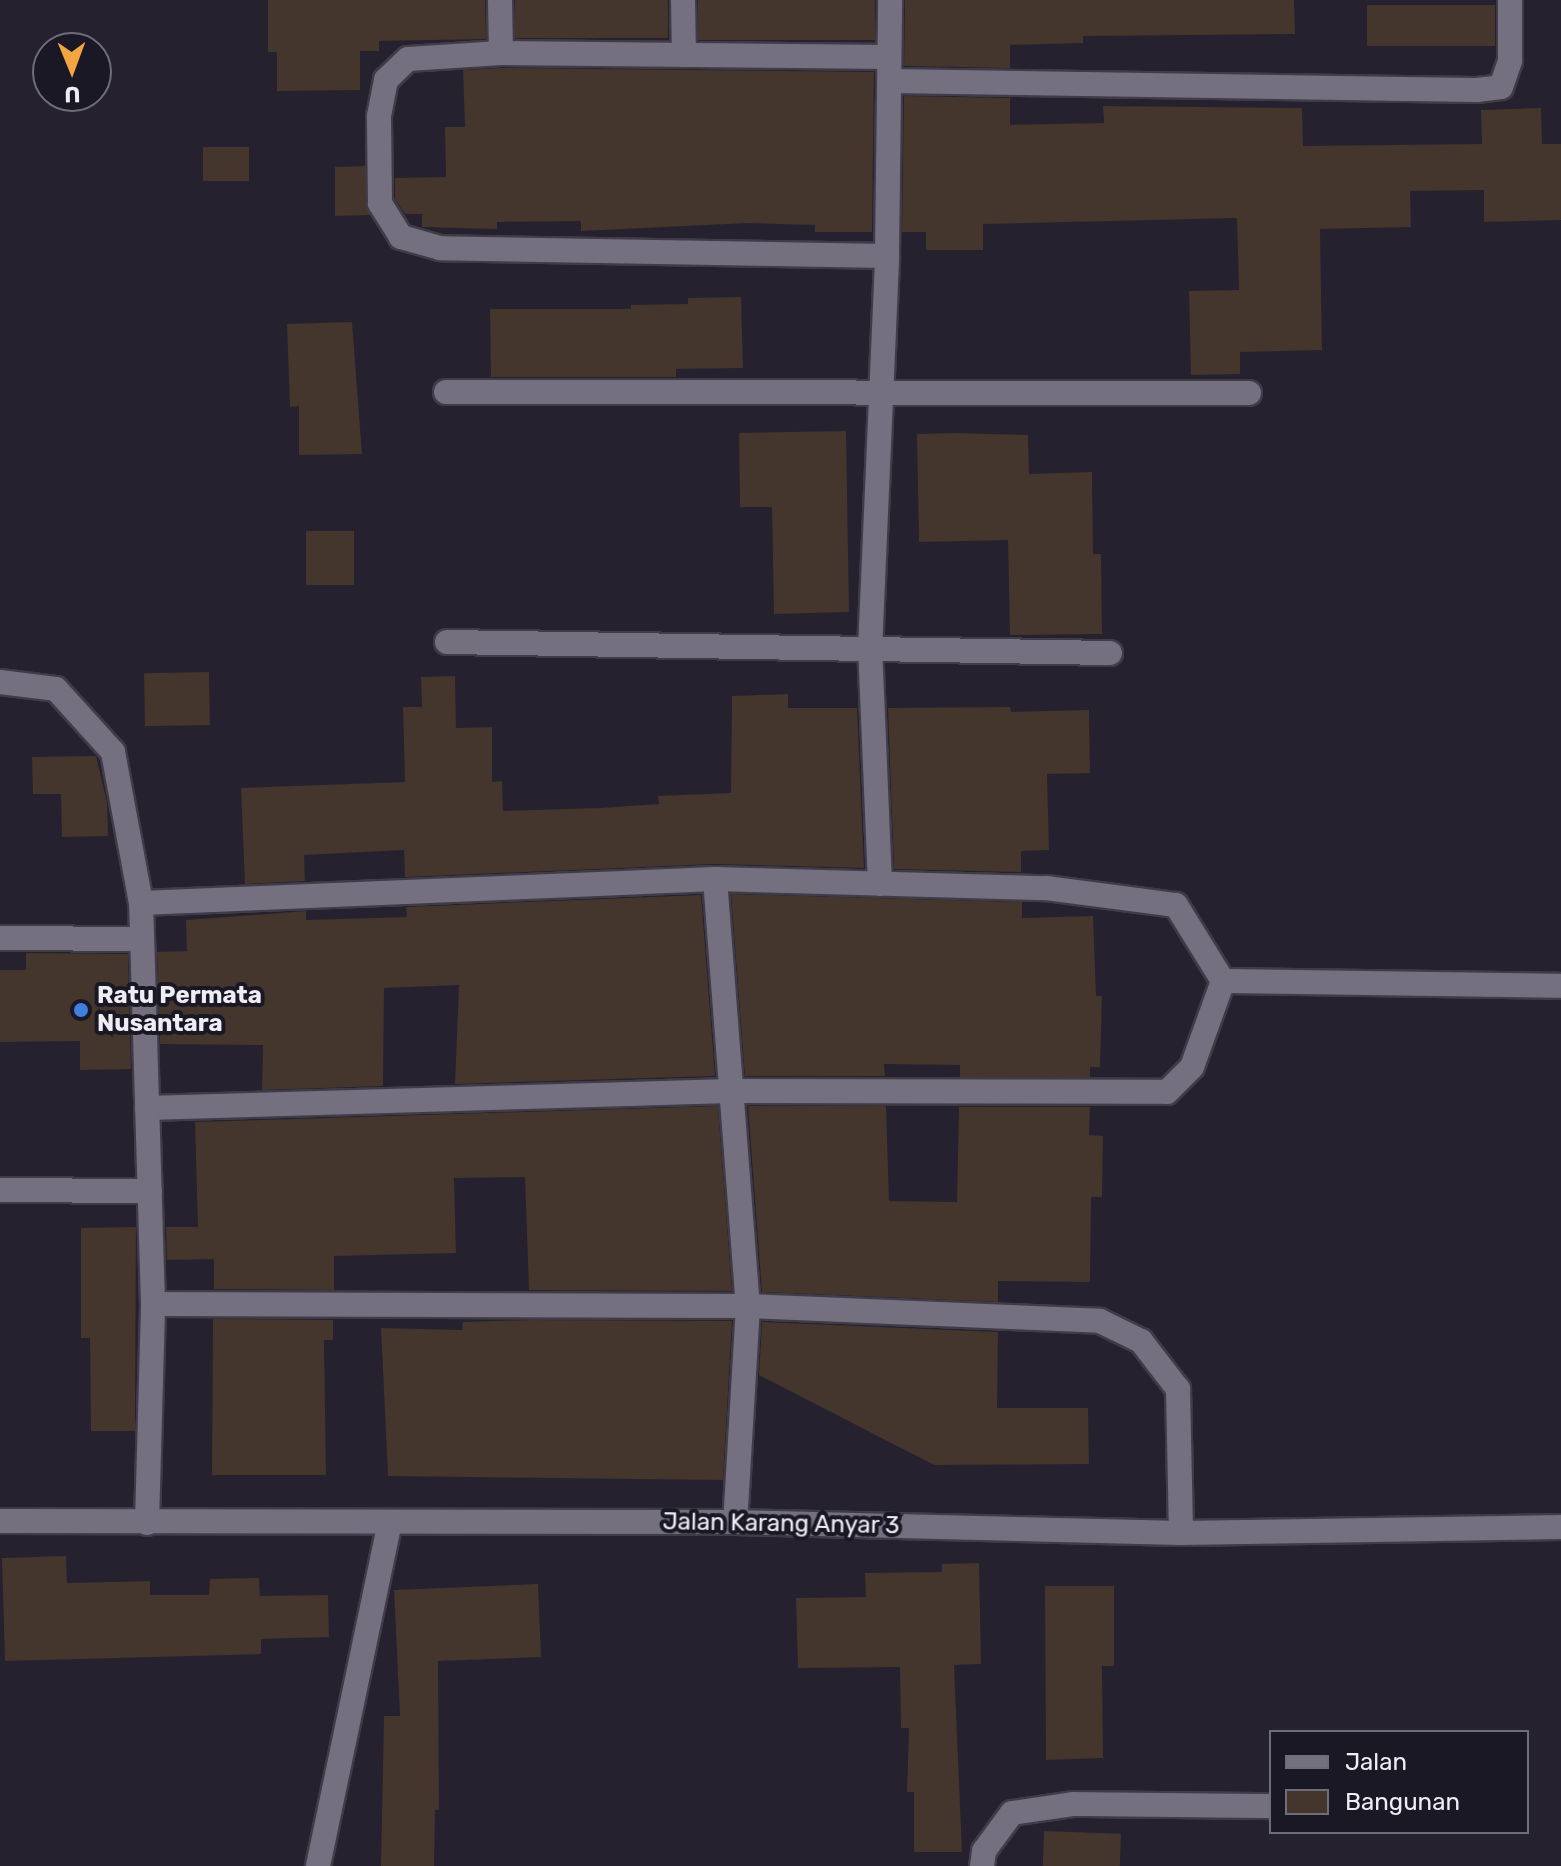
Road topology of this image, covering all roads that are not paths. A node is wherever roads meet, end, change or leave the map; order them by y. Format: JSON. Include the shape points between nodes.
{"nodes":[{"id":1,"x":500,"y":0,"type":"edge"},
{"id":2,"x":683,"y":0,"type":"edge"},
{"id":3,"x":890,"y":0,"type":"edge"},
{"id":4,"x":1510,"y":0,"type":"edge"},
{"id":5,"x":501,"y":53,"type":"junction"},
{"id":6,"x":684,"y":55,"type":"junction"},
{"id":7,"x":890,"y":69,"type":"junction"},
{"id":8,"x":887,"y":256,"type":"junction"},
{"id":9,"x":446,"y":392,"type":"dead end"},
{"id":10,"x":1249,"y":393,"type":"dead end"},
{"id":11,"x":881,"y":394,"type":"junction"},
{"id":12,"x":447,"y":642,"type":"dead end"},
{"id":13,"x":870,"y":650,"type":"junction"},
{"id":14,"x":1110,"y":653,"type":"dead end"},
{"id":15,"x":0,"y":682,"type":"edge"},
{"id":16,"x":715,"y":879,"type":"junction"},
{"id":17,"x":880,"y":884,"type":"junction"},
{"id":18,"x":141,"y":903,"type":"junction"},
{"id":19,"x":0,"y":938,"type":"edge"},
{"id":20,"x":142,"y":939,"type":"junction"},
{"id":21,"x":1223,"y":981,"type":"junction"},
{"id":22,"x":1561,"y":986,"type":"edge"},
{"id":23,"x":731,"y":1091,"type":"junction"},
{"id":24,"x":147,"y":1108,"type":"junction"},
{"id":25,"x":0,"y":1190,"type":"edge"},
{"id":26,"x":150,"y":1191,"type":"junction"},
{"id":27,"x":153,"y":1304,"type":"junction"},
{"id":28,"x":748,"y":1306,"type":"junction"},
{"id":29,"x":0,"y":1521,"type":"edge"},
{"id":30,"x":390,"y":1522,"type":"junction"},
{"id":31,"x":735,"y":1522,"type":"junction"},
{"id":32,"x":147,"y":1523,"type":"junction"},
{"id":33,"x":1561,"y":1527,"type":"edge"},
{"id":34,"x":1181,"y":1533,"type":"junction"},
{"id":35,"x":1269,"y":1806,"type":"edge"},
{"id":36,"x":318,"y":1866,"type":"edge"},
{"id":37,"x":982,"y":1866,"type":"edge"}],
"edges":[{"from":1,"to":5,"type":"street"},
{"from":2,"to":6,"type":"street"},
{"from":3,"to":7,"type":"street"},
{"from":4,"to":7,"type":"street","via":[[1510,61],[1501,87],[1477,90]]},
{"from":5,"to":6,"type":"street"},
{"from":5,"to":8,"type":"street","via":[[408,59],[386,80],[379,116],[380,203],[401,237],[440,248]]},
{"from":6,"to":7,"type":"street"},
{"from":7,"to":8,"type":"street"},
{"from":8,"to":11,"type":"street"},
{"from":9,"to":11,"type":"street"},
{"from":10,"to":11,"type":"street"},
{"from":11,"to":13,"type":"street"},
{"from":12,"to":13,"type":"street"},
{"from":13,"to":14,"type":"street"},
{"from":13,"to":17,"type":"street"},
{"from":15,"to":18,"type":"street","via":[[56,689],[113,752]]},
{"from":16,"to":17,"type":"street"},
{"from":16,"to":18,"type":"street"},
{"from":16,"to":23,"type":"street"},
{"from":17,"to":21,"type":"street","via":[[1046,888],[1176,905]]},
{"from":18,"to":20,"type":"street"},
{"from":19,"to":20,"type":"street"},
{"from":20,"to":24,"type":"street"},
{"from":21,"to":22,"type":"street"},
{"from":21,"to":23,"type":"street","via":[[1192,1067],[1167,1092]]},
{"from":23,"to":24,"type":"street"},
{"from":23,"to":28,"type":"street"},
{"from":24,"to":26,"type":"street"},
{"from":25,"to":26,"type":"street"},
{"from":26,"to":27,"type":"street"},
{"from":27,"to":28,"type":"street"},
{"from":27,"to":32,"type":"street"},
{"from":28,"to":31,"type":"street"},
{"from":28,"to":34,"type":"street","via":[[1100,1321],[1141,1341],[1178,1389]]},
{"from":29,"to":32,"type":"street","name":"Jalan Karang Anyar 3"},
{"from":30,"to":31,"type":"street","name":"Jalan Karang Anyar 3"},
{"from":30,"to":32,"type":"street","name":"Jalan Karang Anyar 3"},
{"from":30,"to":36,"type":"street"},
{"from":31,"to":34,"type":"street","name":"Jalan Karang Anyar 3"},
{"from":33,"to":34,"type":"street","name":"Jalan Karang Anyar 3"},
{"from":35,"to":37,"type":"street","via":[[1074,1804],[1012,1813],[984,1851]]}]}
